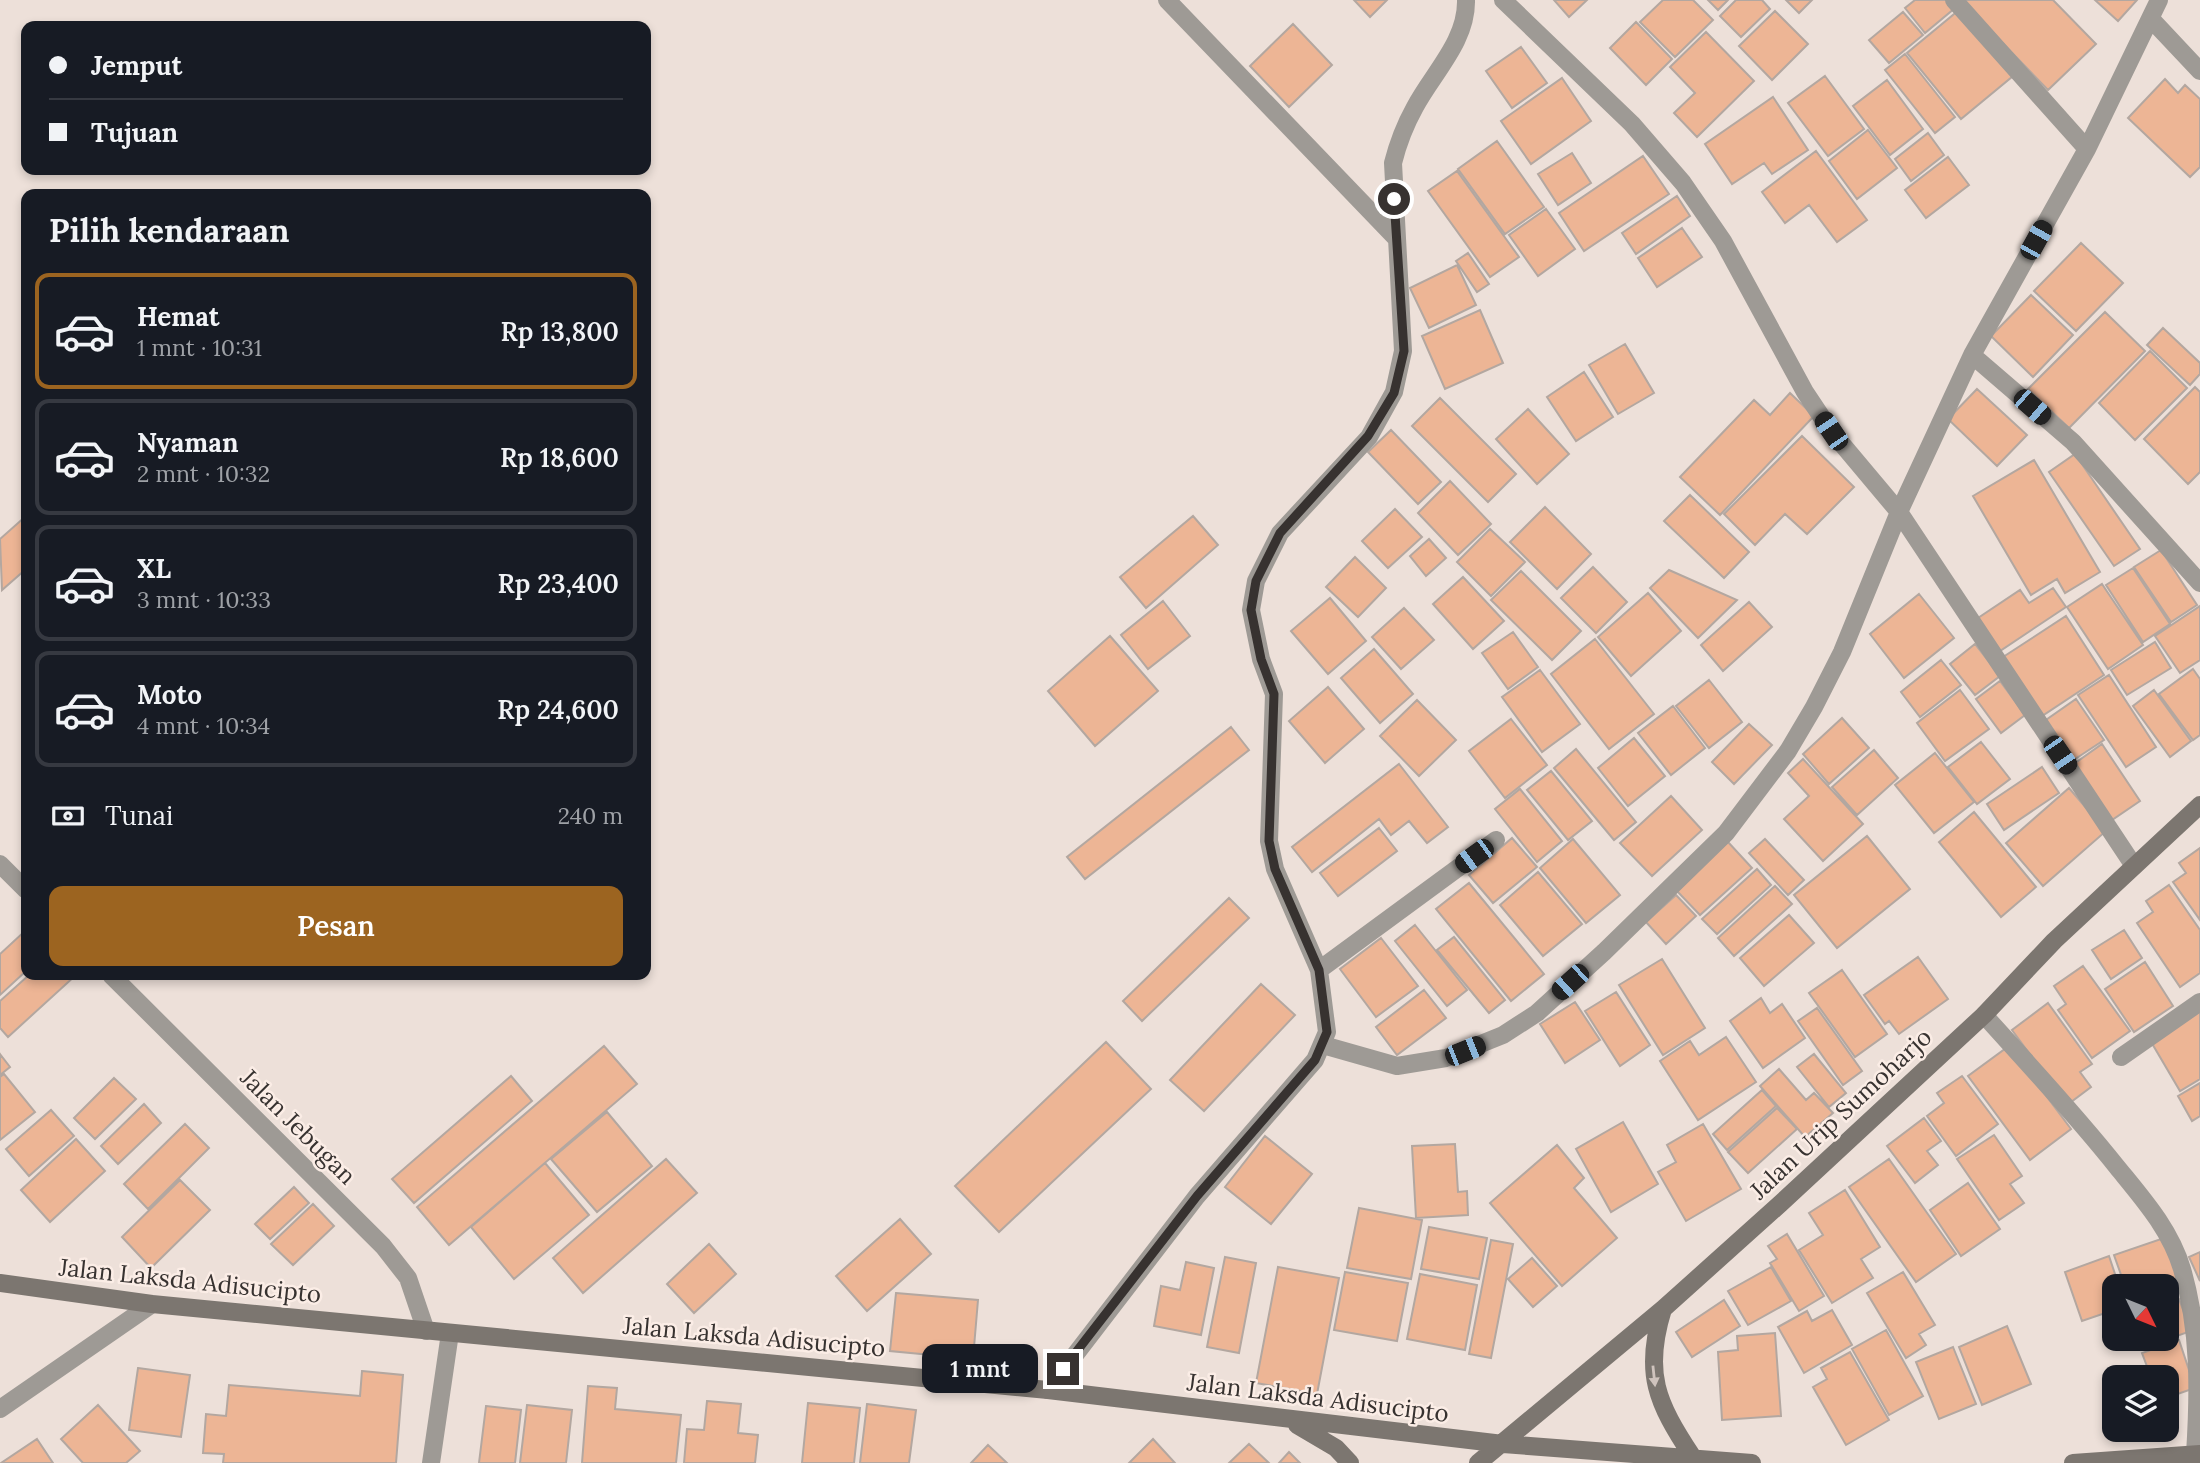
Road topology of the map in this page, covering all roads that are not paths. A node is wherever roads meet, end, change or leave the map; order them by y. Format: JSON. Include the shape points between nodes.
{"nodes":[{"id":1,"x":1167,"y":0,"type":"edge"},
{"id":2,"x":1466,"y":0,"type":"edge"},
{"id":3,"x":1503,"y":0,"type":"edge"},
{"id":4,"x":1954,"y":0,"type":"edge"},
{"id":5,"x":2159,"y":0,"type":"edge"},
{"id":6,"x":2151,"y":19,"type":"junction"},
{"id":7,"x":2200,"y":71,"type":"edge"},
{"id":8,"x":2087,"y":149,"type":"junction"},
{"id":9,"x":1395,"y":237,"type":"junction"},
{"id":10,"x":1972,"y":355,"type":"junction"},
{"id":11,"x":1899,"y":512,"type":"junction"},
{"id":12,"x":2200,"y":583,"type":"edge"},
{"id":13,"x":2200,"y":805,"type":"edge"},
{"id":14,"x":1496,"y":840,"type":"dead end"},
{"id":15,"x":0,"y":864,"type":"edge"},
{"id":16,"x":2134,"y":866,"type":"junction"},
{"id":17,"x":21,"y":885,"type":"edge"},
{"id":18,"x":1319,"y":970,"type":"junction"},
{"id":19,"x":116,"y":980,"type":"edge"},
{"id":20,"x":2200,"y":1002,"type":"edge"},
{"id":21,"x":1984,"y":1014,"type":"junction"},
{"id":22,"x":1323,"y":1045,"type":"junction"},
{"id":23,"x":2121,"y":1057,"type":"dead end"},
{"id":24,"x":0,"y":1283,"type":"edge"},
{"id":25,"x":152,"y":1304,"type":"junction"},
{"id":26,"x":1663,"y":1309,"type":"junction"},
{"id":27,"x":426,"y":1331,"type":"junction"},
{"id":28,"x":450,"y":1333,"type":"junction"},
{"id":29,"x":1048,"y":1390,"type":"junction"},
{"id":30,"x":0,"y":1409,"type":"edge"},
{"id":31,"x":1290,"y":1421,"type":"junction"},
{"id":32,"x":1503,"y":1444,"type":"junction"},
{"id":33,"x":2197,"y":1454,"type":"edge"},
{"id":34,"x":1692,"y":1456,"type":"junction"},
{"id":35,"x":431,"y":1463,"type":"edge"},
{"id":36,"x":1350,"y":1463,"type":"edge"},
{"id":37,"x":1478,"y":1463,"type":"edge"},
{"id":38,"x":1752,"y":1463,"type":"edge"},
{"id":39,"x":2073,"y":1463,"type":"edge"}],
"edges":[{"from":1,"to":9,"type":"street"},
{"from":2,"to":9,"type":"street","via":[[1466,15],[1457,37],[1399,141],[1393,163]]},
{"from":3,"to":11,"type":"street","via":[[1632,124],[1683,183],[1723,241],[1805,392],[1831,431]]},
{"from":4,"to":8,"type":"street"},
{"from":5,"to":6,"type":"street"},
{"from":6,"to":7,"type":"street"},
{"from":6,"to":8,"type":"street"},
{"from":8,"to":10,"type":"street"},
{"from":9,"to":18,"type":"street","via":[[1404,351],[1394,393],[1368,436],[1280,533],[1256,581],[1251,610],[1274,694],[1269,841],[1275,869]]},
{"from":10,"to":11,"type":"street"},
{"from":10,"to":12,"type":"street","via":[[2073,442]]},
{"from":11,"to":16,"type":"street"},
{"from":11,"to":22,"type":"street","via":[[1842,652],[1788,751],[1726,832],[1604,952],[1537,1013],[1503,1035],[1446,1058],[1397,1066]]},
{"from":13,"to":16,"type":"main road","name":"Jalan Urip Sumoharjo"},
{"from":14,"to":18,"type":"street"},
{"from":15,"to":17,"type":"street"},
{"from":16,"to":21,"type":"main road","name":"Jalan Urip Sumoharjo"},
{"from":18,"to":22,"type":"street","via":[[1327,1032]]},
{"from":19,"to":27,"type":"street","name":"Jalan Jebugan","via":[[383,1246],[413,1289]]},
{"from":20,"to":23,"type":"street"},
{"from":21,"to":26,"type":"main road","name":"Jalan Urip Sumoharjo"},
{"from":21,"to":33,"type":"street","via":[[2100,1146],[2167,1231],[2182,1269],[2197,1334]]},
{"from":22,"to":29,"type":"street","via":[[1133,1275]]},
{"from":24,"to":25,"type":"main road","name":"Jalan Laksda Adisucipto"},
{"from":25,"to":27,"type":"main road","name":"Jalan Laksda Adisucipto"},
{"from":25,"to":30,"type":"street"},
{"from":26,"to":32,"type":"main road","name":"Jalan Urip Sumoharjo"},
{"from":26,"to":34,"type":"main road","one_way":true,"via":[[1653,1354],[1656,1389],[1669,1423]]},
{"from":27,"to":28,"type":"main road","name":"Jalan Laksda Adisucipto"},
{"from":28,"to":29,"type":"main road","name":"Jalan Laksda Adisucipto"},
{"from":28,"to":35,"type":"street"},
{"from":29,"to":31,"type":"main road","name":"Jalan Laksda Adisucipto"},
{"from":31,"to":32,"type":"main road","name":"Jalan Laksda Adisucipto"},
{"from":31,"to":36,"type":"main road","via":[[1336,1448]]},
{"from":32,"to":34,"type":"main road","name":"Jalan Laksda Adisucipto"},
{"from":32,"to":37,"type":"main road","name":"Jalan Urip Sumoharjo"},
{"from":33,"to":39,"type":"main road"},
{"from":34,"to":38,"type":"main road","name":"Jalan Laksda Adisucipto"}]}
